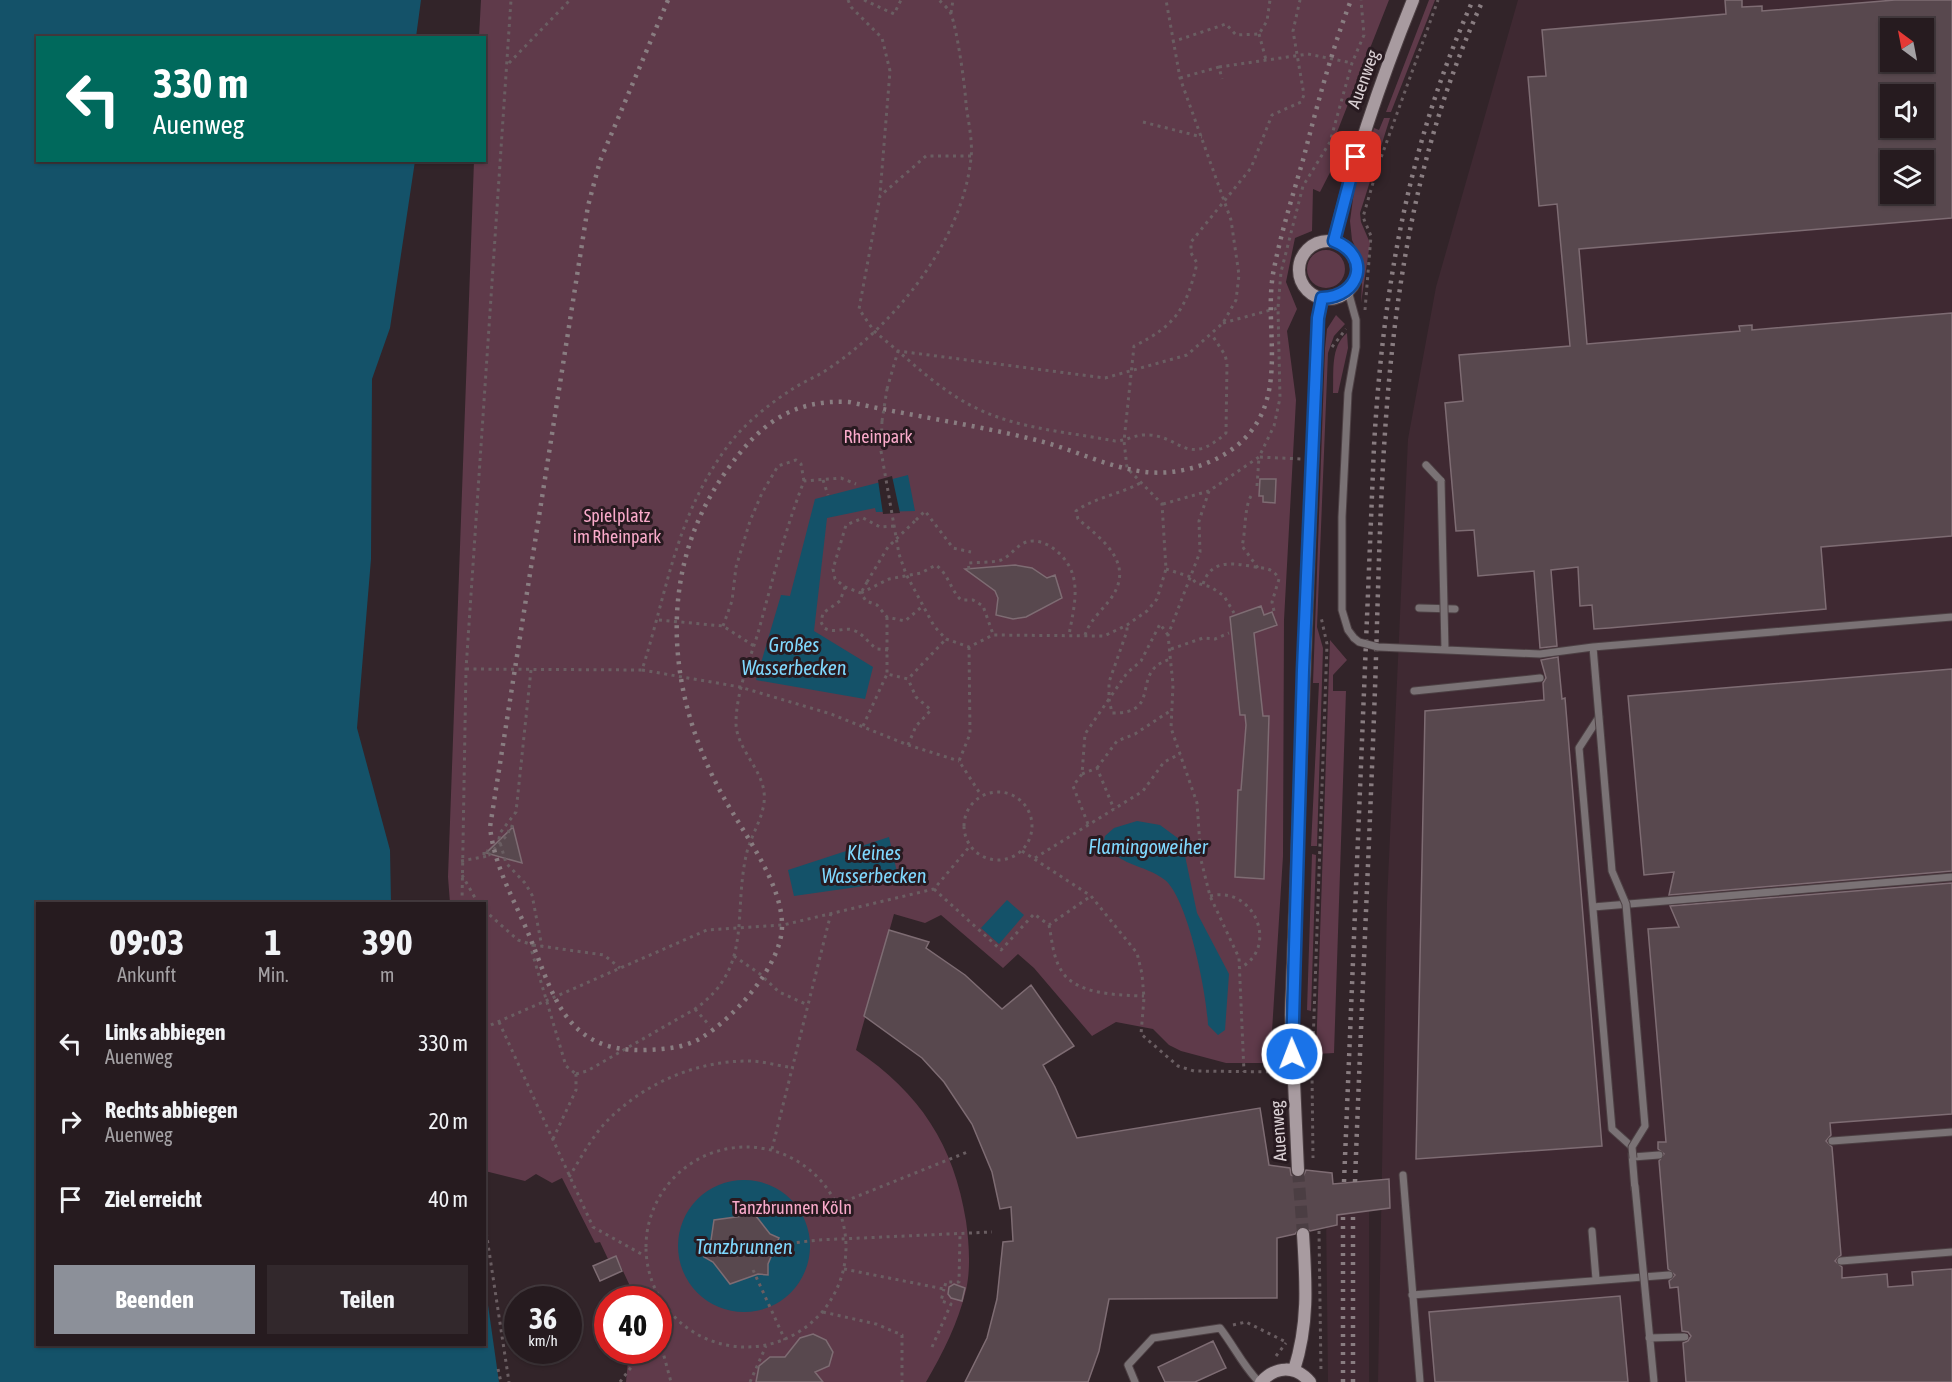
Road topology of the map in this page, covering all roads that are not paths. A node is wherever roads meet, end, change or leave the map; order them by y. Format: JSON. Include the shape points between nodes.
{"nodes":[{"id":1,"x":1413,"y":0,"type":"edge"},
{"id":2,"x":1334,"y":241,"type":"junction"},
{"id":3,"x":1348,"y":291,"type":"junction"},
{"id":4,"x":1322,"y":298,"type":"junction"},
{"id":5,"x":1426,"y":465,"type":"dead end"},
{"id":6,"x":1419,"y":608,"type":"dead end"},
{"id":7,"x":1455,"y":609,"type":"dead end"},
{"id":8,"x":1952,"y":617,"type":"edge"},
{"id":9,"x":1848,"y":626,"type":"junction"},
{"id":10,"x":1593,"y":647,"type":"junction"},
{"id":11,"x":1445,"y":649,"type":"junction"},
{"id":12,"x":1540,"y":678,"type":"dead end"},
{"id":13,"x":1414,"y":691,"type":"dead end"},
{"id":14,"x":1599,"y":717,"type":"junction"},
{"id":15,"x":1612,"y":872,"type":"junction"},
{"id":16,"x":1952,"y":877,"type":"edge"},
{"id":17,"x":1626,"y":904,"type":"junction"},
{"id":18,"x":1593,"y":907,"type":"junction"},
{"id":19,"x":1634,"y":997,"type":"junction"},
{"id":20,"x":1952,"y":1132,"type":"edge"},
{"id":21,"x":1832,"y":1141,"type":"dead end"},
{"id":22,"x":1632,"y":1147,"type":"junction"},
{"id":23,"x":1659,"y":1155,"type":"dead end"},
{"id":24,"x":1633,"y":1157,"type":"junction"},
{"id":25,"x":1298,"y":1170,"type":"tunnel mouth"},
{"id":26,"x":1403,"y":1174,"type":"dead end"},
{"id":27,"x":1592,"y":1231,"type":"dead end"},
{"id":28,"x":1303,"y":1234,"type":"tunnel mouth"},
{"id":29,"x":1952,"y":1252,"type":"edge"},
{"id":30,"x":1841,"y":1260,"type":"dead end"},
{"id":31,"x":1669,"y":1275,"type":"dead end"},
{"id":32,"x":1642,"y":1276,"type":"junction"},
{"id":33,"x":1596,"y":1279,"type":"junction"},
{"id":34,"x":1412,"y":1294,"type":"junction"},
{"id":35,"x":1648,"y":1328,"type":"junction"},
{"id":36,"x":1687,"y":1336,"type":"dead end"},
{"id":37,"x":1649,"y":1338,"type":"junction"},
{"id":38,"x":1294,"y":1370,"type":"junction"},
{"id":39,"x":1135,"y":1382,"type":"edge"},
{"id":40,"x":1260,"y":1382,"type":"edge"},
{"id":41,"x":1310,"y":1382,"type":"edge"},
{"id":42,"x":1420,"y":1382,"type":"edge"},
{"id":43,"x":1654,"y":1382,"type":"edge"}],
"edges":[{"from":1,"to":2,"type":"street","name":"Auenweg","via":[[1351,172]]},
{"from":2,"to":3,"type":"street","via":[[1349,250],[1357,266],[1354,284]]},
{"from":2,"to":4,"type":"street","via":[[1314,243],[1306,250],[1298,269],[1304,288]]},
{"from":3,"to":4,"type":"street","via":[[1336,298]]},
{"from":3,"to":11,"type":"lane","bridge":true,"via":[[1356,320],[1356,346],[1348,393],[1342,517],[1344,621],[1359,642],[1378,647]]},
{"from":4,"to":25,"type":"street","name":"Auenweg","via":[[1311,459],[1291,1015]]},
{"from":5,"to":11,"type":"lane","bridge":true,"via":[[1441,481]]},
{"from":6,"to":7,"type":"lane"},
{"from":8,"to":9,"type":"lane","bridge":true},
{"from":9,"to":10,"type":"lane","bridge":true},
{"from":9,"to":14,"type":"lane","via":[[1593,647]]},
{"from":10,"to":11,"type":"lane","bridge":true,"via":[[1540,654]]},
{"from":10,"to":15,"type":"lane","bridge":true},
{"from":12,"to":13,"type":"lane"},
{"from":14,"to":15,"type":"lane"},
{"from":14,"to":18,"type":"lane","via":[[1579,747]]},
{"from":15,"to":17,"type":"lane"},
{"from":15,"to":19,"type":"lane","bridge":true,"via":[[1626,904]]},
{"from":16,"to":17,"type":"lane"},
{"from":17,"to":18,"type":"lane"},
{"from":17,"to":19,"type":"lane"},
{"from":18,"to":22,"type":"lane","via":[[1612,1129]]},
{"from":19,"to":22,"type":"lane","via":[[1644,1126]]},
{"from":19,"to":35,"type":"lane","bridge":true,"via":[[1645,1126],[1632,1147]]},
{"from":20,"to":21,"type":"lane"},
{"from":22,"to":24,"type":"lane"},
{"from":23,"to":24,"type":"lane"},
{"from":24,"to":32,"type":"lane"},
{"from":26,"to":34,"type":"lane"},
{"from":27,"to":33,"type":"lane"},
{"from":28,"to":38,"type":"street","via":[[1307,1297]]},
{"from":29,"to":30,"type":"lane"},
{"from":31,"to":32,"type":"lane"},
{"from":32,"to":33,"type":"lane"},
{"from":32,"to":35,"type":"lane"},
{"from":33,"to":34,"type":"lane"},
{"from":34,"to":42,"type":"lane"},
{"from":35,"to":37,"type":"lane","bridge":true},
{"from":36,"to":37,"type":"lane","bridge":true},
{"from":37,"to":43,"type":"lane","bridge":true},
{"from":38,"to":40,"type":"street","via":[[1281,1369]]},
{"from":38,"to":41,"type":"street"},
{"from":39,"to":40,"type":"lane","via":[[1128,1365],[1154,1338],[1220,1328],[1245,1368]]}]}
